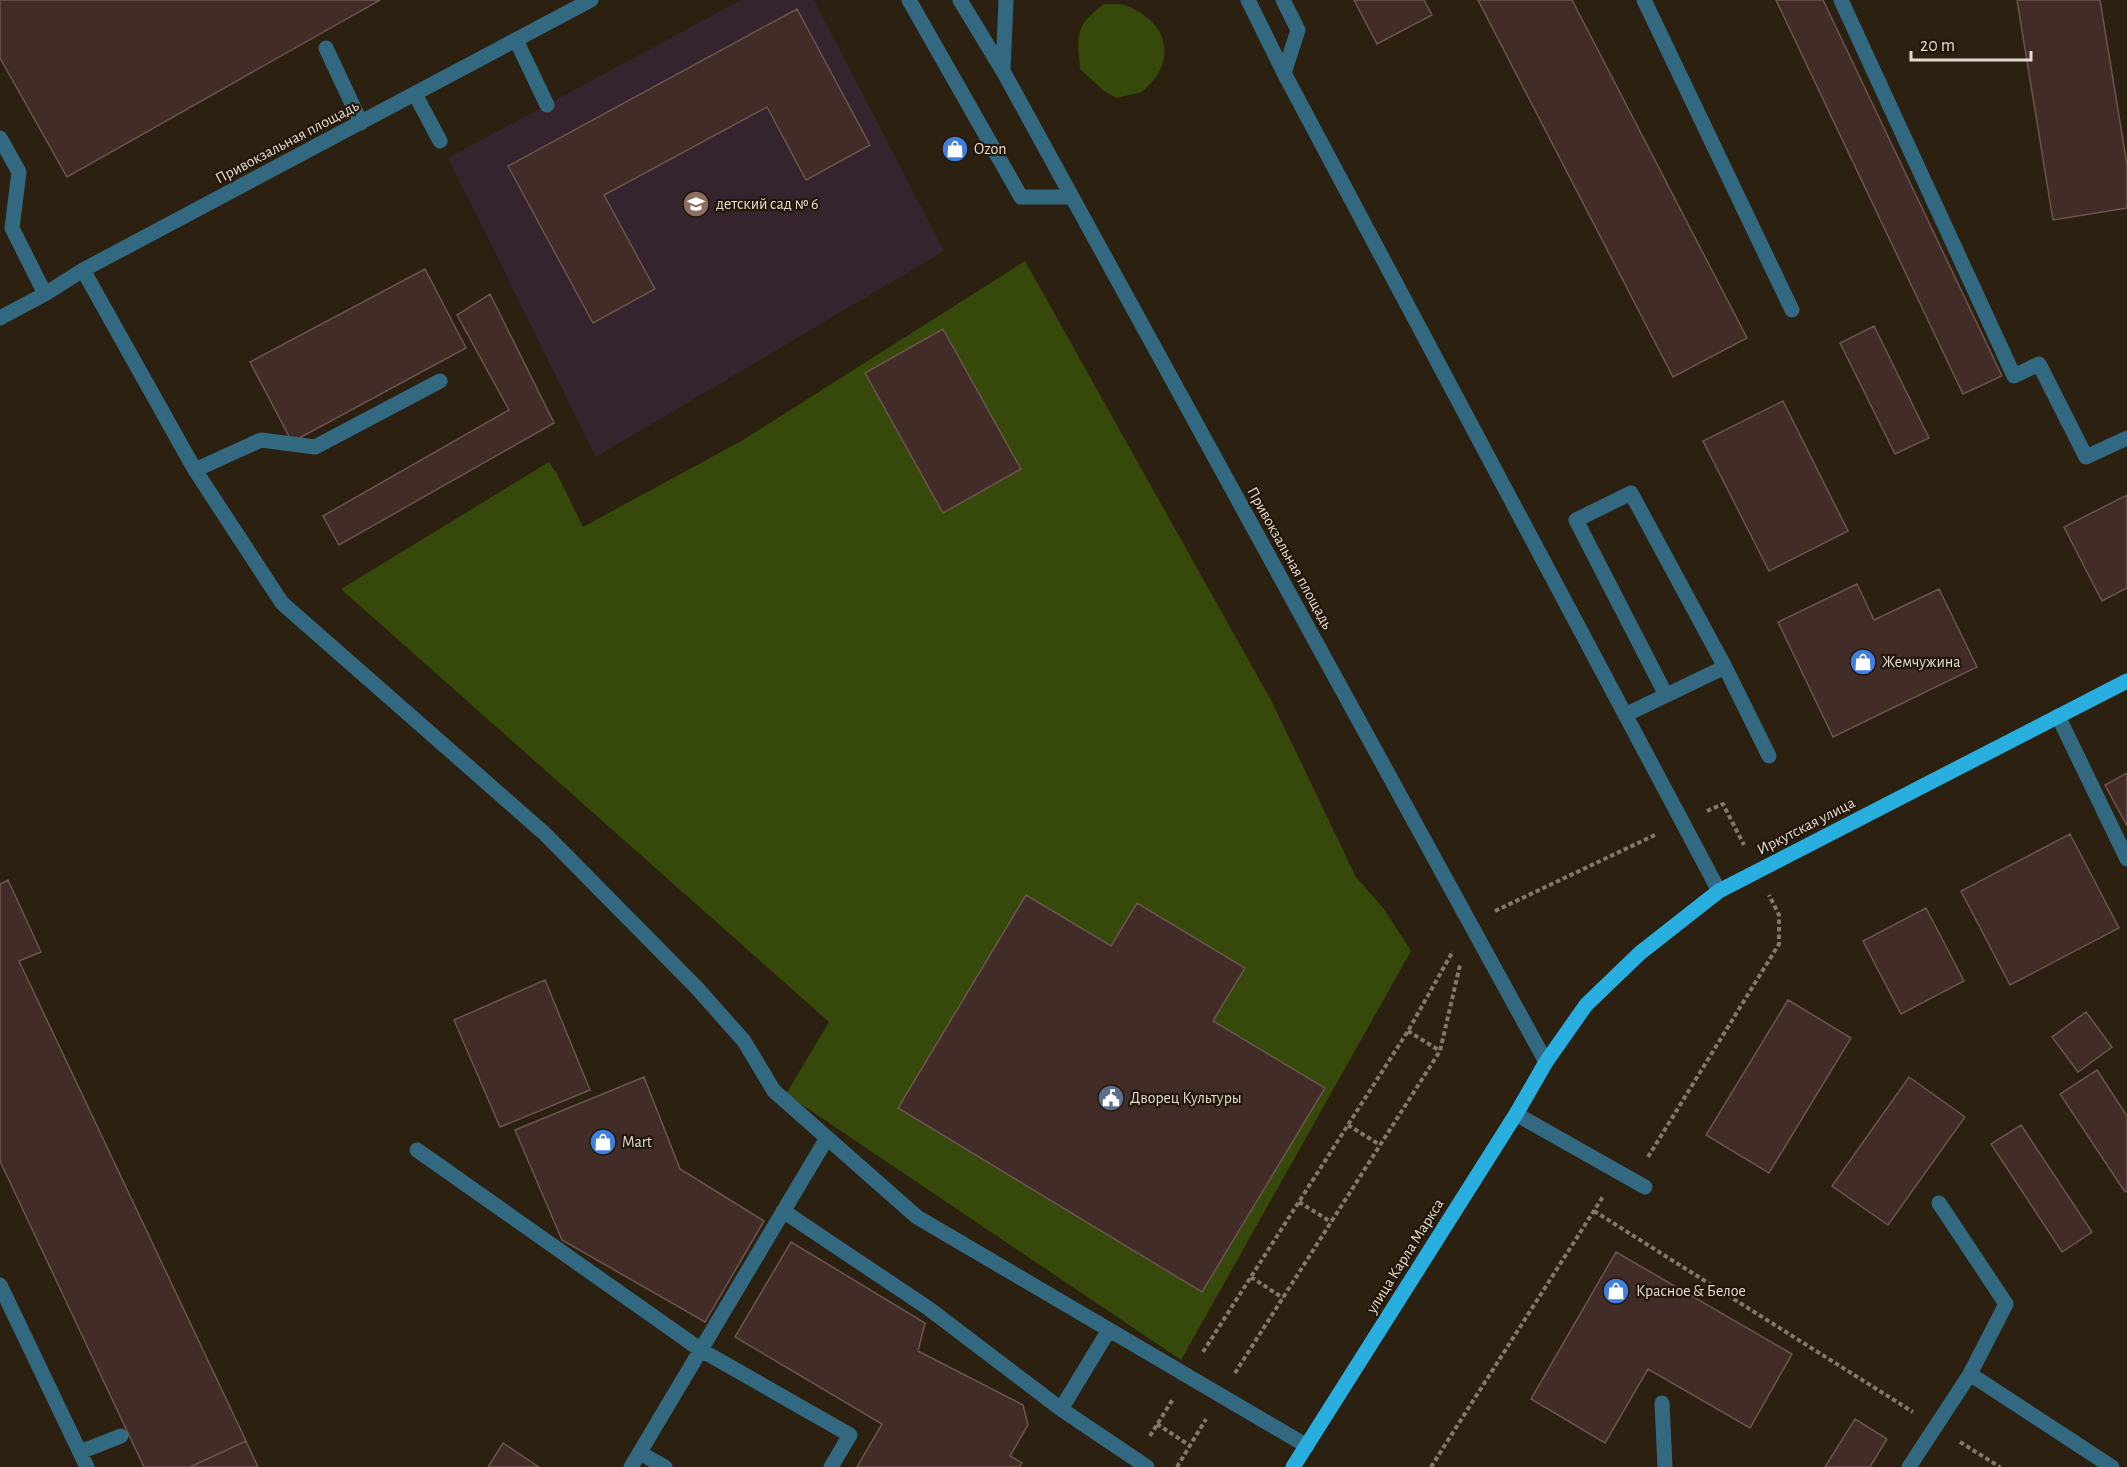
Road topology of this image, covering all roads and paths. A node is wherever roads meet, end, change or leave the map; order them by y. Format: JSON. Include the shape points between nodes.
{"nodes":[{"id":1,"x":591,"y":0,"type":"edge"},
{"id":2,"x":909,"y":0,"type":"edge"},
{"id":3,"x":960,"y":0,"type":"edge"},
{"id":4,"x":1006,"y":0,"type":"edge"},
{"id":5,"x":1248,"y":0,"type":"edge"},
{"id":6,"x":1282,"y":0,"type":"edge"},
{"id":7,"x":1644,"y":0,"type":"edge"},
{"id":8,"x":1841,"y":0,"type":"edge"},
{"id":9,"x":516,"y":40,"type":"junction"},
{"id":10,"x":326,"y":48,"type":"dead end"},
{"id":11,"x":1003,"y":71,"type":"junction"},
{"id":12,"x":1284,"y":73,"type":"junction"},
{"id":13,"x":415,"y":94,"type":"junction"},
{"id":14,"x":547,"y":105,"type":"dead end"},
{"id":15,"x":361,"y":123,"type":"junction"},
{"id":16,"x":0,"y":138,"type":"edge"},
{"id":17,"x":440,"y":141,"type":"dead end"},
{"id":18,"x":1072,"y":197,"type":"junction"},
{"id":19,"x":83,"y":270,"type":"junction"},
{"id":20,"x":45,"y":294,"type":"junction"},
{"id":21,"x":1792,"y":310,"type":"dead end"},
{"id":22,"x":0,"y":318,"type":"edge"},
{"id":23,"x":440,"y":381,"type":"dead end"},
{"id":24,"x":2127,"y":438,"type":"edge"},
{"id":25,"x":195,"y":470,"type":"junction"},
{"id":26,"x":1725,"y":666,"type":"junction"},
{"id":27,"x":2127,"y":681,"type":"edge"},
{"id":28,"x":1666,"y":695,"type":"junction"},
{"id":29,"x":1625,"y":715,"type":"junction"},
{"id":30,"x":2058,"y":717,"type":"junction"},
{"id":31,"x":1769,"y":756,"type":"dead end"},
{"id":32,"x":2127,"y":859,"type":"edge"},
{"id":33,"x":1719,"y":891,"type":"junction"},
{"id":34,"x":1469,"y":923,"type":"junction"},
{"id":35,"x":1408,"y":1031,"type":"junction"},
{"id":36,"x":1440,"y":1051,"type":"junction"},
{"id":37,"x":1546,"y":1062,"type":"junction"},
{"id":38,"x":1516,"y":1114,"type":"junction"},
{"id":39,"x":1348,"y":1125,"type":"junction"},
{"id":40,"x":827,"y":1138,"type":"junction"},
{"id":41,"x":1380,"y":1145,"type":"junction"},
{"id":42,"x":417,"y":1150,"type":"dead end"},
{"id":43,"x":1619,"y":1172,"type":"junction"},
{"id":44,"x":1646,"y":1187,"type":"dead end"},
{"id":45,"x":1299,"y":1202,"type":"junction"},
{"id":46,"x":1939,"y":1203,"type":"dead end"},
{"id":47,"x":783,"y":1211,"type":"junction"},
{"id":48,"x":1594,"y":1211,"type":"junction"},
{"id":49,"x":1331,"y":1222,"type":"junction"},
{"id":50,"x":1251,"y":1277,"type":"junction"},
{"id":51,"x":0,"y":1285,"type":"edge"},
{"id":52,"x":1284,"y":1298,"type":"junction"},
{"id":53,"x":1109,"y":1330,"type":"junction"},
{"id":54,"x":701,"y":1350,"type":"junction"},
{"id":55,"x":1970,"y":1374,"type":"junction"},
{"id":56,"x":1187,"y":1376,"type":"junction"},
{"id":57,"x":1221,"y":1395,"type":"junction"},
{"id":58,"x":1662,"y":1403,"type":"dead end"},
{"id":59,"x":1061,"y":1409,"type":"junction"},
{"id":60,"x":1157,"y":1425,"type":"junction"},
{"id":61,"x":1935,"y":1426,"type":"junction"},
{"id":62,"x":121,"y":1436,"type":"dead end"},
{"id":63,"x":1189,"y":1445,"type":"junction"},
{"id":64,"x":1307,"y":1446,"type":"junction"},
{"id":65,"x":80,"y":1452,"type":"junction"},
{"id":66,"x":640,"y":1453,"type":"junction"},
{"id":67,"x":1141,"y":1463,"type":"edge"},
{"id":68,"x":87,"y":1467,"type":"edge"},
{"id":69,"x":631,"y":1467,"type":"edge"},
{"id":70,"x":665,"y":1467,"type":"edge"},
{"id":71,"x":831,"y":1467,"type":"edge"},
{"id":72,"x":1177,"y":1467,"type":"edge"},
{"id":73,"x":1293,"y":1467,"type":"edge"},
{"id":74,"x":1431,"y":1467,"type":"edge"},
{"id":75,"x":1665,"y":1467,"type":"edge"},
{"id":76,"x":1909,"y":1467,"type":"edge"},
{"id":77,"x":2000,"y":1467,"type":"edge"},
{"id":78,"x":2112,"y":1467,"type":"edge"}],
"edges":[{"from":1,"to":9,"type":"street","name":"Привокзальная площадь"},
{"from":2,"to":18,"type":"street","via":[[1021,197]]},
{"from":3,"to":11,"type":"street","name":"Привокзальная площадь"},
{"from":4,"to":11,"type":"street"},
{"from":5,"to":12,"type":"street"},
{"from":6,"to":12,"type":"street","via":[[1298,30]]},
{"from":7,"to":21,"type":"street"},
{"from":8,"to":24,"type":"street","via":[[2014,376],[2039,364],[2086,457]]},
{"from":9,"to":13,"type":"street","name":"Привокзальная площадь"},
{"from":9,"to":14,"type":"street"},
{"from":10,"to":15,"type":"street"},
{"from":11,"to":18,"type":"street","name":"Привокзальная площадь"},
{"from":12,"to":29,"type":"street"},
{"from":13,"to":15,"type":"street","name":"Привокзальная площадь"},
{"from":13,"to":17,"type":"street"},
{"from":15,"to":19,"type":"street","name":"Привокзальная площадь"},
{"from":16,"to":20,"type":"street","via":[[19,172],[12,228]]},
{"from":18,"to":34,"type":"street","name":"Привокзальная площадь"},
{"from":19,"to":20,"type":"street","name":"Привокзальная площадь"},
{"from":19,"to":25,"type":"street"},
{"from":20,"to":22,"type":"street","name":"Привокзальная площадь"},
{"from":23,"to":25,"type":"street","via":[[315,447],[261,440]]},
{"from":25,"to":40,"type":"street","via":[[282,603],[543,833],[697,988],[744,1041],[774,1091]]},
{"from":26,"to":28,"type":"street"},
{"from":26,"to":28,"type":"street","via":[[1631,493],[1576,520]]},
{"from":26,"to":31,"type":"street"},
{"from":27,"to":30,"type":"main road","name":"Иркутская улица"},
{"from":28,"to":29,"type":"street"},
{"from":29,"to":33,"type":"street"},
{"from":30,"to":32,"type":"street"},
{"from":30,"to":33,"type":"main road","name":"Иркутская улица"},
{"from":33,"to":37,"type":"main road","name":"Иркутская улица","via":[[1640,953],[1586,1005]]},
{"from":34,"to":35,"type":"path"},
{"from":34,"to":36,"type":"path"},
{"from":34,"to":37,"type":"street","name":"Привокзальная площадь"},
{"from":35,"to":36,"type":"path"},
{"from":35,"to":39,"type":"path"},
{"from":36,"to":41,"type":"path"},
{"from":37,"to":38,"type":"main road","name":"улица Карла Маркса"},
{"from":38,"to":43,"type":"street"},
{"from":38,"to":64,"type":"main road","name":"улица Карла Маркса"},
{"from":39,"to":41,"type":"path"},
{"from":39,"to":45,"type":"path"},
{"from":40,"to":47,"type":"street"},
{"from":40,"to":53,"type":"street","via":[[917,1217]]},
{"from":41,"to":49,"type":"path"},
{"from":42,"to":54,"type":"street"},
{"from":43,"to":44,"type":"street"},
{"from":43,"to":48,"type":"path"},
{"from":45,"to":49,"type":"path"},
{"from":45,"to":50,"type":"path"},
{"from":46,"to":55,"type":"street","via":[[2006,1304]]},
{"from":47,"to":54,"type":"street"},
{"from":47,"to":59,"type":"street","via":[[928,1308]]},
{"from":48,"to":61,"type":"path"},
{"from":48,"to":74,"type":"path"},
{"from":49,"to":52,"type":"path"},
{"from":50,"to":52,"type":"path"},
{"from":50,"to":56,"type":"path"},
{"from":51,"to":65,"type":"street"},
{"from":52,"to":57,"type":"path"},
{"from":53,"to":56,"type":"street"},
{"from":53,"to":59,"type":"street"},
{"from":54,"to":66,"type":"street"},
{"from":54,"to":71,"type":"street","via":[[850,1435]]},
{"from":55,"to":61,"type":"street"},
{"from":55,"to":78,"type":"street"},
{"from":56,"to":57,"type":"street"},
{"from":56,"to":60,"type":"path"},
{"from":57,"to":63,"type":"path"},
{"from":57,"to":64,"type":"street"},
{"from":58,"to":75,"type":"street"},
{"from":59,"to":67,"type":"street"},
{"from":60,"to":63,"type":"path"},
{"from":60,"to":67,"type":"path"},
{"from":61,"to":76,"type":"street"},
{"from":61,"to":77,"type":"path"},
{"from":62,"to":65,"type":"street"},
{"from":63,"to":72,"type":"path"},
{"from":64,"to":73,"type":"main road","name":"улица Карла Маркса"},
{"from":65,"to":68,"type":"street"},
{"from":66,"to":69,"type":"street"},
{"from":66,"to":70,"type":"street"}]}
